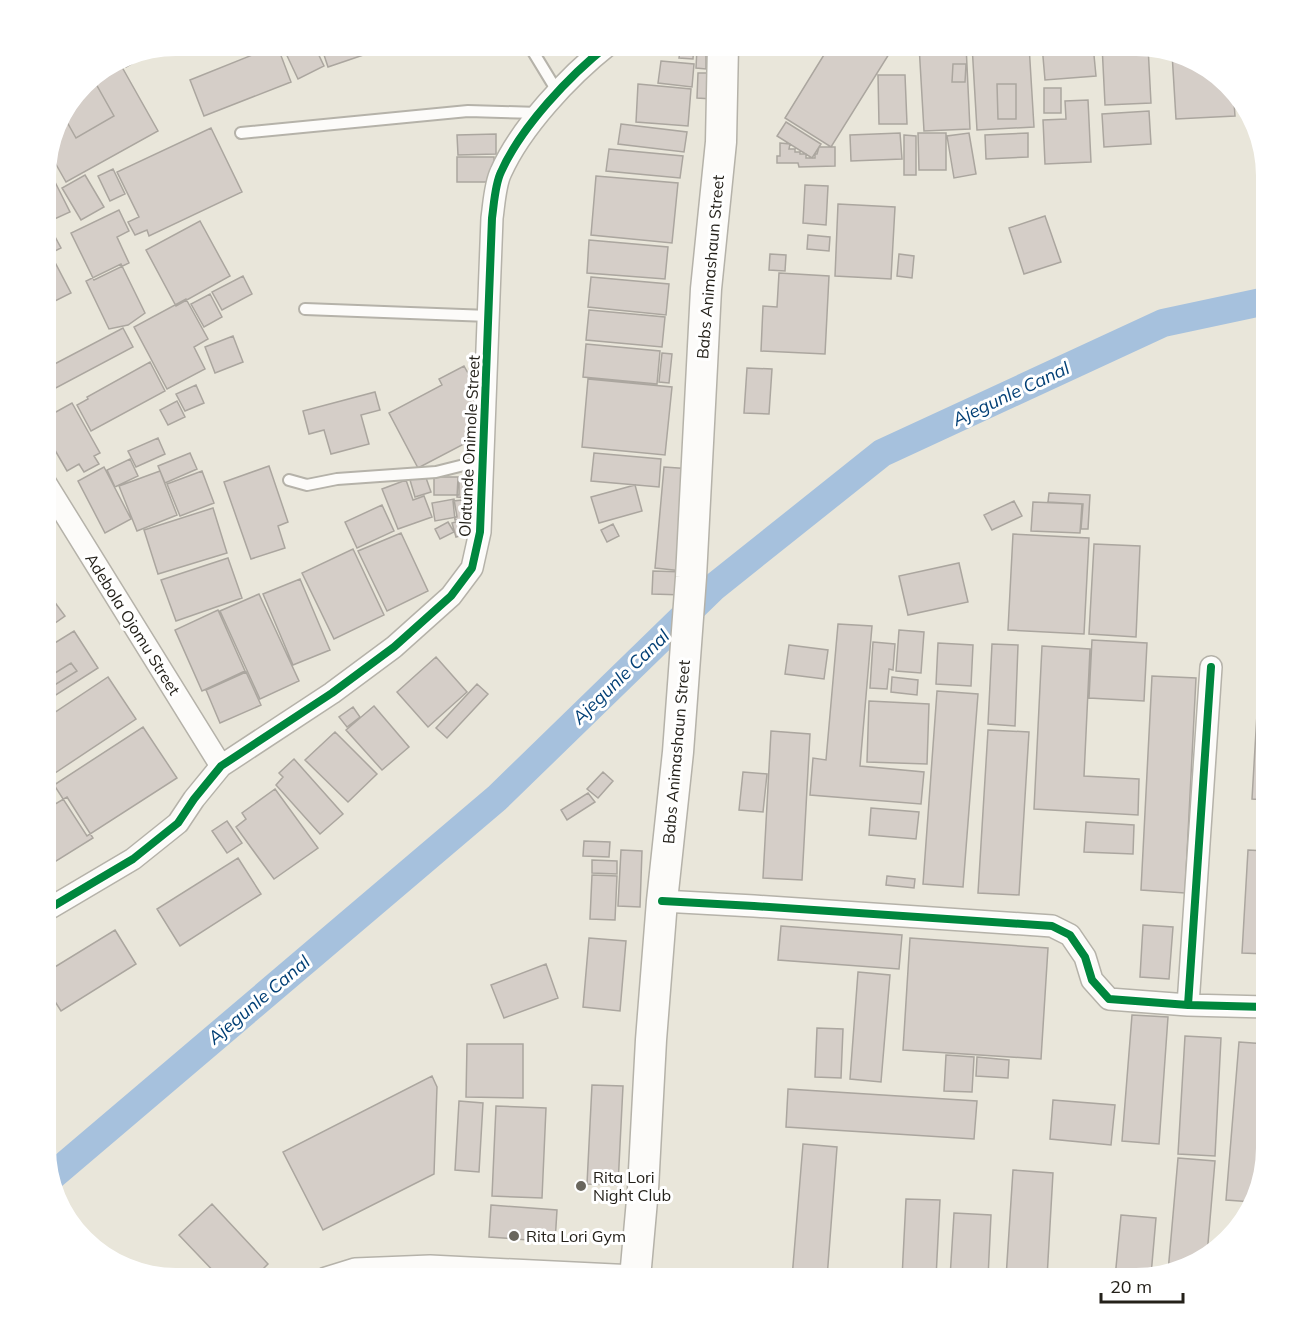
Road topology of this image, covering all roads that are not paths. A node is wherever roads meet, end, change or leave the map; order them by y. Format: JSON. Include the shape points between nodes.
{"nodes":[{"id":1,"x":536,"y":56,"type":"edge"},
{"id":2,"x":596,"y":56,"type":"edge"},
{"id":3,"x":723,"y":56,"type":"edge"},
{"id":4,"x":557,"y":92,"type":"junction"},
{"id":5,"x":539,"y":113,"type":"junction"},
{"id":6,"x":241,"y":133,"type":"dead end"},
{"id":7,"x":305,"y":309,"type":"dead end"},
{"id":8,"x":489,"y":316,"type":"junction"},
{"id":9,"x":484,"y":460,"type":"junction"},
{"id":10,"x":289,"y":480,"type":"dead end"},
{"id":11,"x":56,"y":500,"type":"edge"},
{"id":12,"x":1211,"y":668,"type":"dead end"},
{"id":13,"x":221,"y":766,"type":"junction"},
{"id":14,"x":662,"y":902,"type":"junction"},
{"id":15,"x":56,"y":904,"type":"edge"},
{"id":16,"x":1188,"y":1005,"type":"junction"},
{"id":17,"x":1256,"y":1007,"type":"edge"},
{"id":18,"x":380,"y":1268,"type":"edge"},
{"id":19,"x":467,"y":1268,"type":"edge"},
{"id":20,"x":636,"y":1268,"type":"edge"}],
"edges":[{"from":1,"to":4,"type":"lane"},
{"from":2,"to":4,"type":"street","name":"Olatunde Onimole Street"},
{"from":3,"to":14,"type":"main road","name":"Babs Animashaun Street","via":[[721,142],[706,289],[678,752]]},
{"from":4,"to":5,"type":"street","name":"Olatunde Onimole Street"},
{"from":5,"to":6,"type":"lane","via":[[468,111]]},
{"from":5,"to":8,"type":"street","name":"Olatunde Onimole Street","via":[[500,174],[492,218]]},
{"from":7,"to":8,"type":"lane"},
{"from":8,"to":9,"type":"street","name":"Olatunde Onimole Street"},
{"from":9,"to":10,"type":"lane","via":[[436,472],[307,485]]},
{"from":9,"to":13,"type":"street","name":"Olatunde Onimole Street","via":[[480,532],[472,568],[452,596],[333,693]]},
{"from":11,"to":13,"type":"street","name":"Adebola Ojomu Street"},
{"from":12,"to":16,"type":"street"},
{"from":13,"to":15,"type":"street","name":"Olatunde Onimole Street","via":[[178,823],[133,858]]},
{"from":14,"to":16,"type":"street","via":[[1052,926],[1070,934],[1092,980],[1109,999]]},
{"from":14,"to":20,"type":"main road","name":"Babs Animashaun Street"},
{"from":16,"to":17,"type":"street"},
{"from":18,"to":19,"type":"street"}]}
